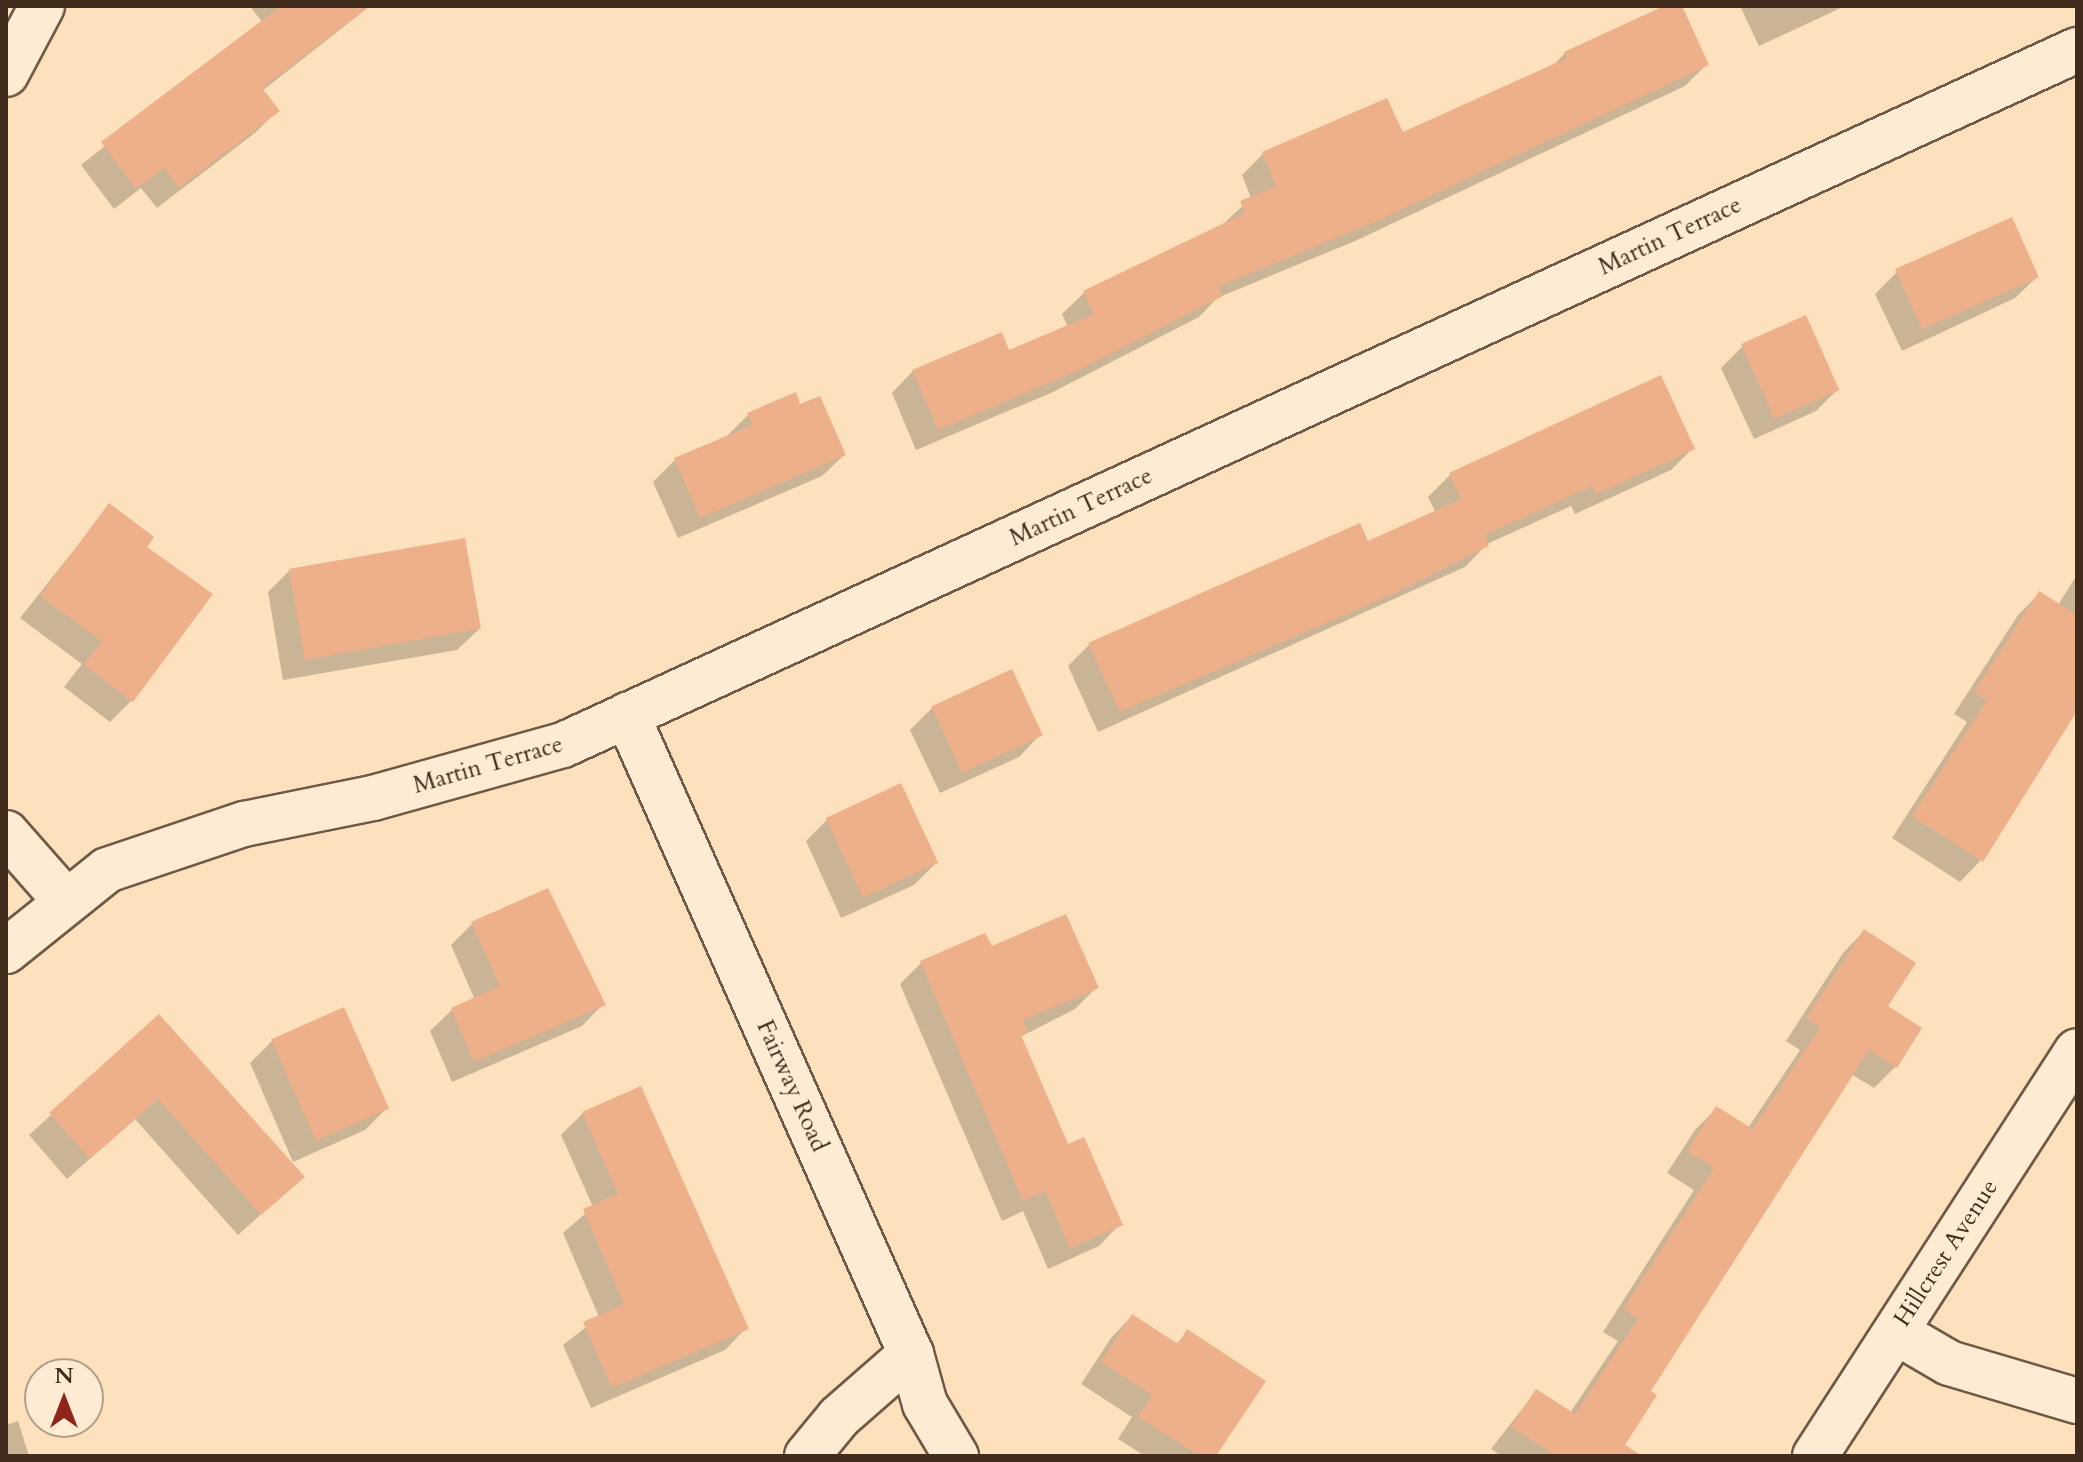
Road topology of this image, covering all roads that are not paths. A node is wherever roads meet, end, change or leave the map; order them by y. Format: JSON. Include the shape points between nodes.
{"nodes":[{"id":1,"x":42,"y":6,"type":"edge"},
{"id":2,"x":2077,"y":50,"type":"edge"},
{"id":3,"x":6,"y":74,"type":"edge"},
{"id":4,"x":627,"y":715,"type":"junction"},
{"id":5,"x":6,"y":833,"type":"edge"},
{"id":6,"x":64,"y":899,"type":"junction"},
{"id":7,"x":6,"y":951,"type":"edge"},
{"id":8,"x":2077,"y":1051,"type":"edge"},
{"id":9,"x":1896,"y":1332,"type":"junction"},
{"id":10,"x":911,"y":1354,"type":"junction"},
{"id":11,"x":2077,"y":1401,"type":"edge"},
{"id":12,"x":807,"y":1456,"type":"edge"},
{"id":13,"x":956,"y":1456,"type":"edge"},
{"id":14,"x":1815,"y":1456,"type":"edge"}],
"edges":[{"from":1,"to":3,"type":"street"},
{"from":2,"to":4,"type":"street","name":"Martin Terrace"},
{"from":4,"to":6,"type":"street","name":"Martin Terrace","via":[[548,749],[373,798],[163,847],[107,870]]},
{"from":4,"to":10,"type":"street","name":"Fairway Road"},
{"from":5,"to":6,"type":"street"},
{"from":6,"to":7,"type":"street","name":"Martin Terrace"},
{"from":8,"to":9,"type":"street","name":"Hillcrest Avenue"},
{"from":9,"to":11,"type":"street","via":[[1949,1363]]},
{"from":9,"to":14,"type":"street","name":"Hillcrest Avenue"},
{"from":10,"to":12,"type":"street","via":[[839,1417]]},
{"from":10,"to":13,"type":"street","name":"Fairway Road","via":[[925,1404]]}]}
